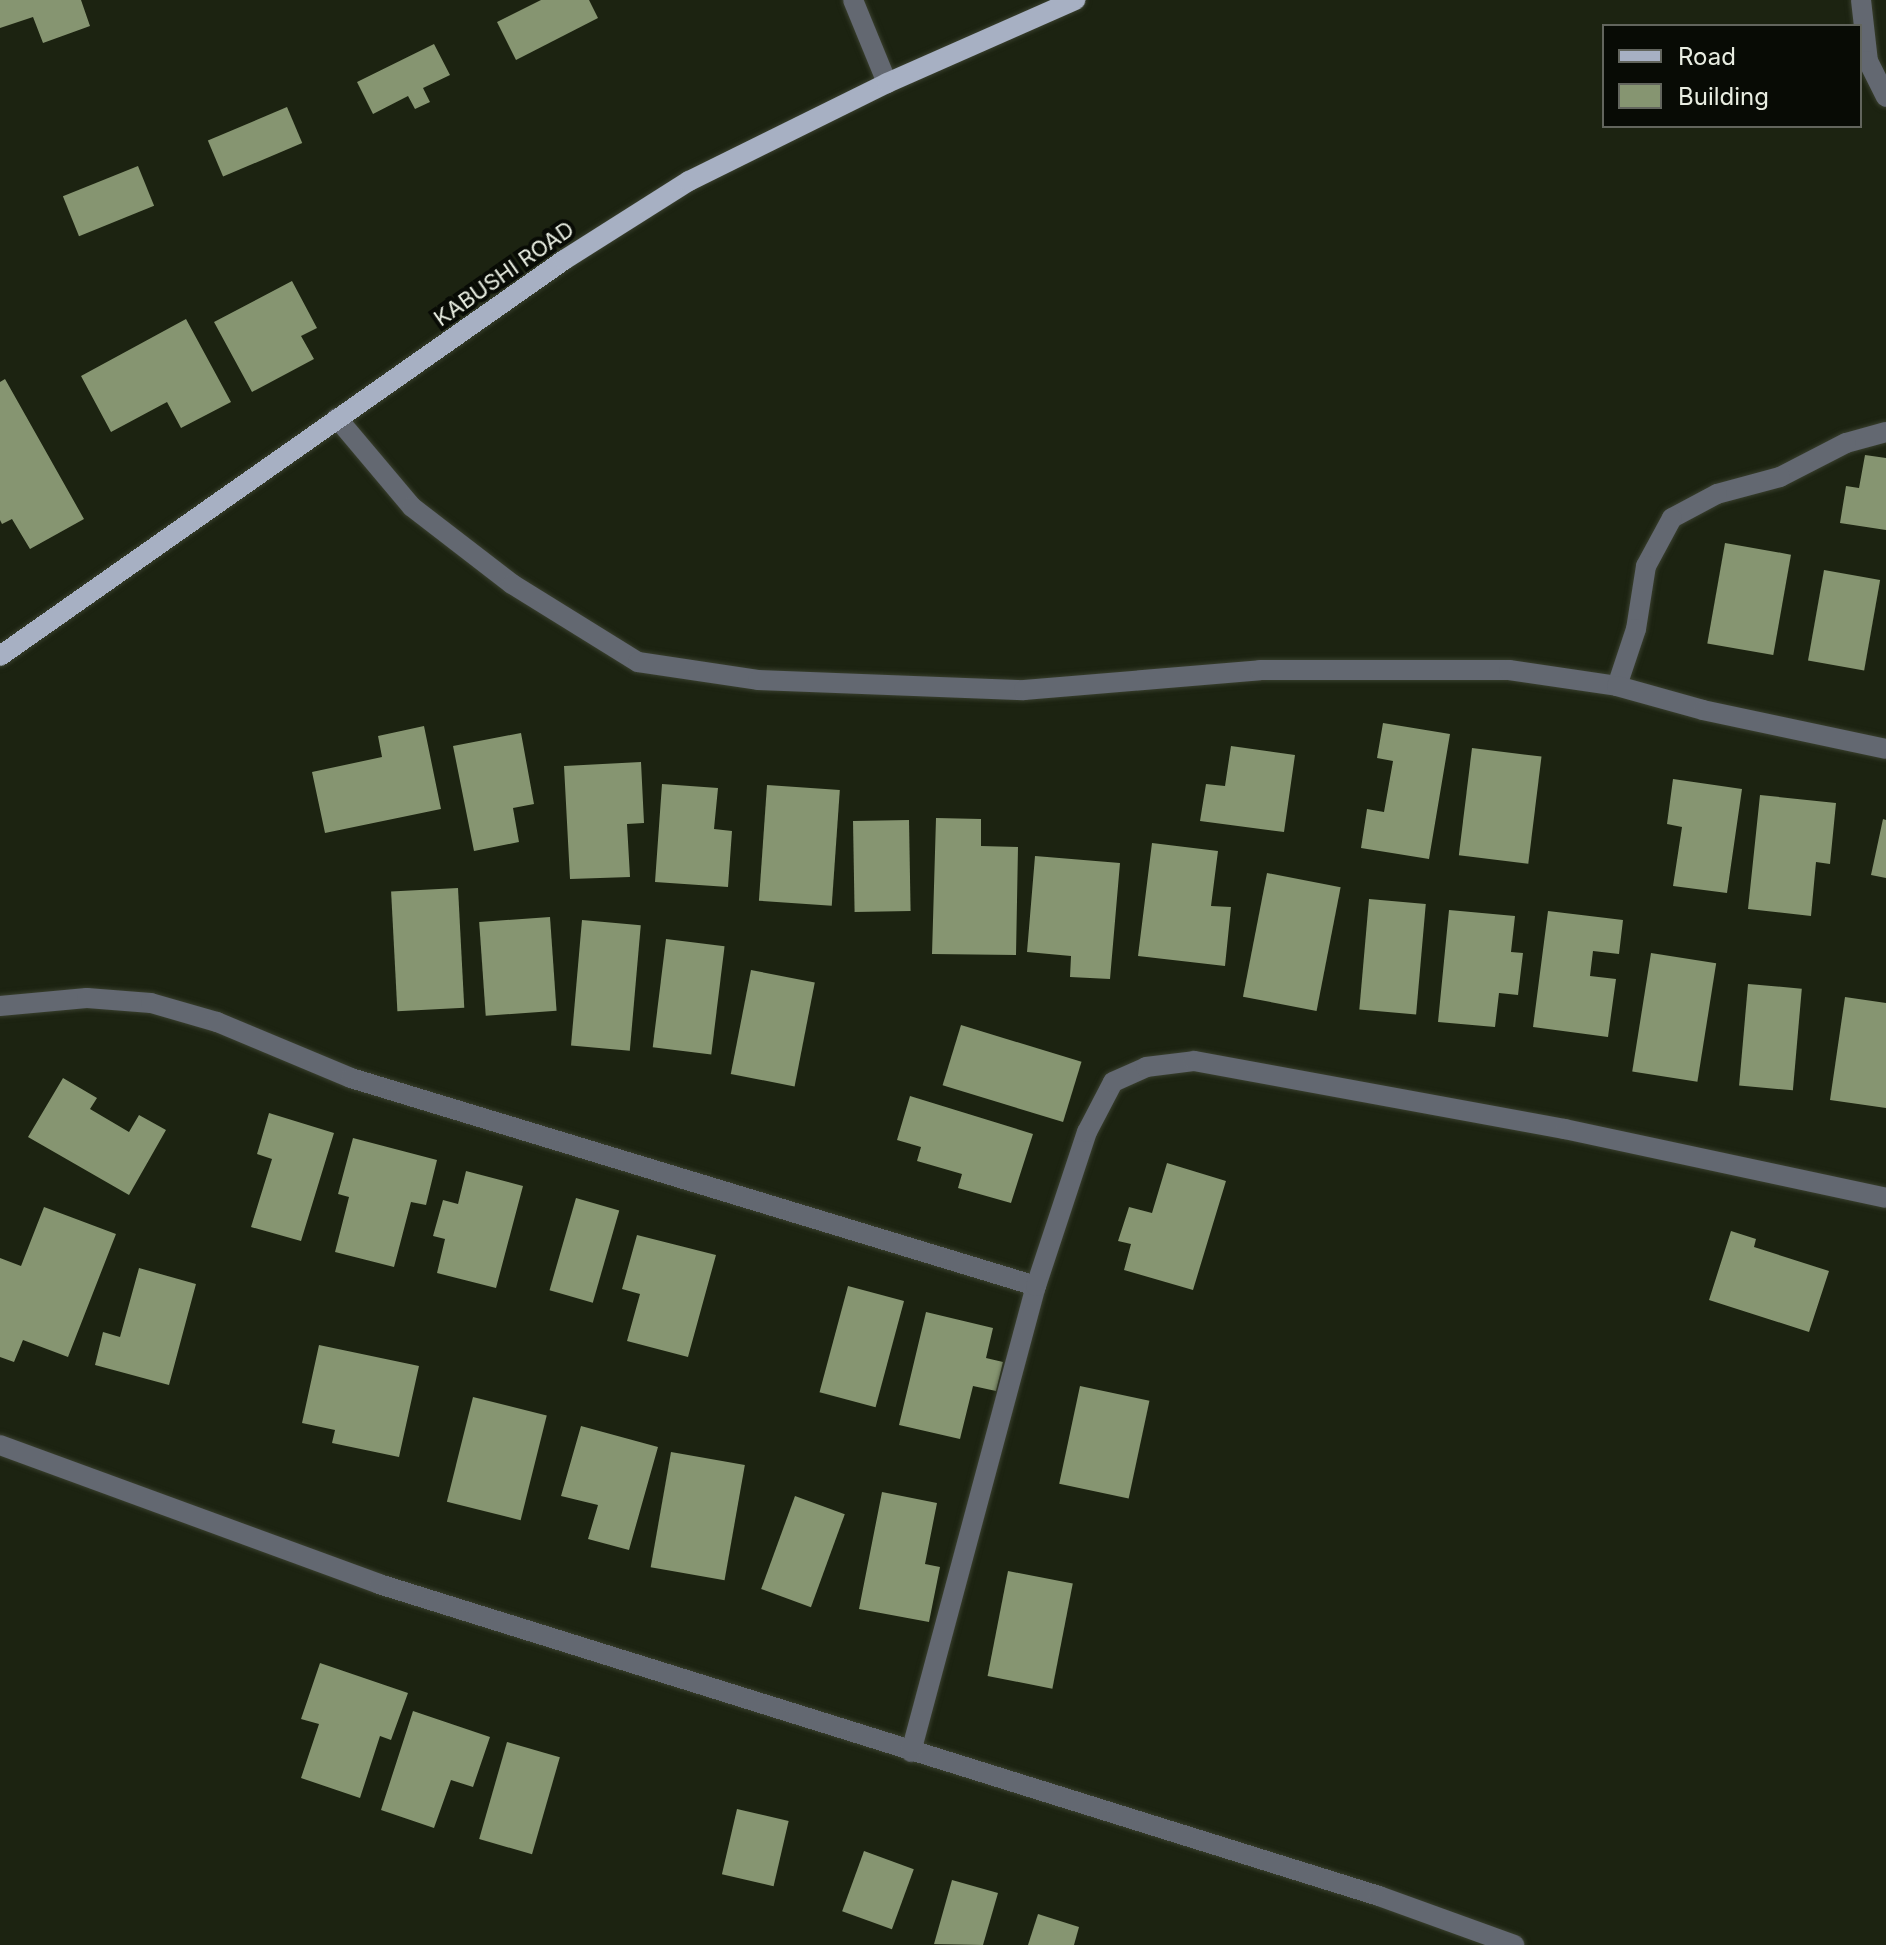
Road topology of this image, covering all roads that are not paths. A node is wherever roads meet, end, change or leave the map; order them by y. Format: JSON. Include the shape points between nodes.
{"nodes":[{"id":1,"x":853,"y":0,"type":"edge"},
{"id":2,"x":1075,"y":0,"type":"edge"},
{"id":3,"x":1861,"y":0,"type":"edge"},
{"id":4,"x":887,"y":83,"type":"junction"},
{"id":5,"x":1886,"y":97,"type":"edge"},
{"id":6,"x":337,"y":418,"type":"junction"},
{"id":7,"x":1886,"y":432,"type":"edge"},
{"id":8,"x":0,"y":656,"type":"edge"},
{"id":9,"x":1617,"y":686,"type":"junction"},
{"id":10,"x":1886,"y":749,"type":"edge"},
{"id":11,"x":0,"y":1006,"type":"edge"},
{"id":12,"x":1886,"y":1198,"type":"edge"},
{"id":13,"x":1036,"y":1286,"type":"junction"},
{"id":14,"x":0,"y":1445,"type":"edge"},
{"id":15,"x":911,"y":1752,"type":"junction"},
{"id":16,"x":1514,"y":1945,"type":"edge"}],
"edges":[{"from":1,"to":4,"type":"street"},
{"from":2,"to":4,"type":"main road","name":"KABUSHI ROAD"},
{"from":3,"to":5,"type":"street","via":[[1868,61]]},
{"from":4,"to":6,"type":"main road","name":"KABUSHI ROAD","via":[[689,181],[564,260]]},
{"from":6,"to":8,"type":"main road","name":"KABUSHI ROAD"},
{"from":6,"to":9,"type":"street","via":[[412,507],[512,584],[638,662],[758,680],[1024,690],[1260,670],[1509,670]]},
{"from":7,"to":9,"type":"street","via":[[1846,443],[1780,477],[1717,494],[1672,518],[1646,566],[1636,629]]},
{"from":9,"to":10,"type":"street"},
{"from":11,"to":13,"type":"street","via":[[87,998],[151,1003],[217,1022],[351,1078]]},
{"from":12,"to":13,"type":"street","via":[[1565,1129],[1194,1061],[1146,1067],[1113,1082],[1087,1132]]},
{"from":13,"to":15,"type":"street"},
{"from":14,"to":15,"type":"street","via":[[379,1584]]},
{"from":15,"to":16,"type":"street","via":[[1379,1896]]}]}
